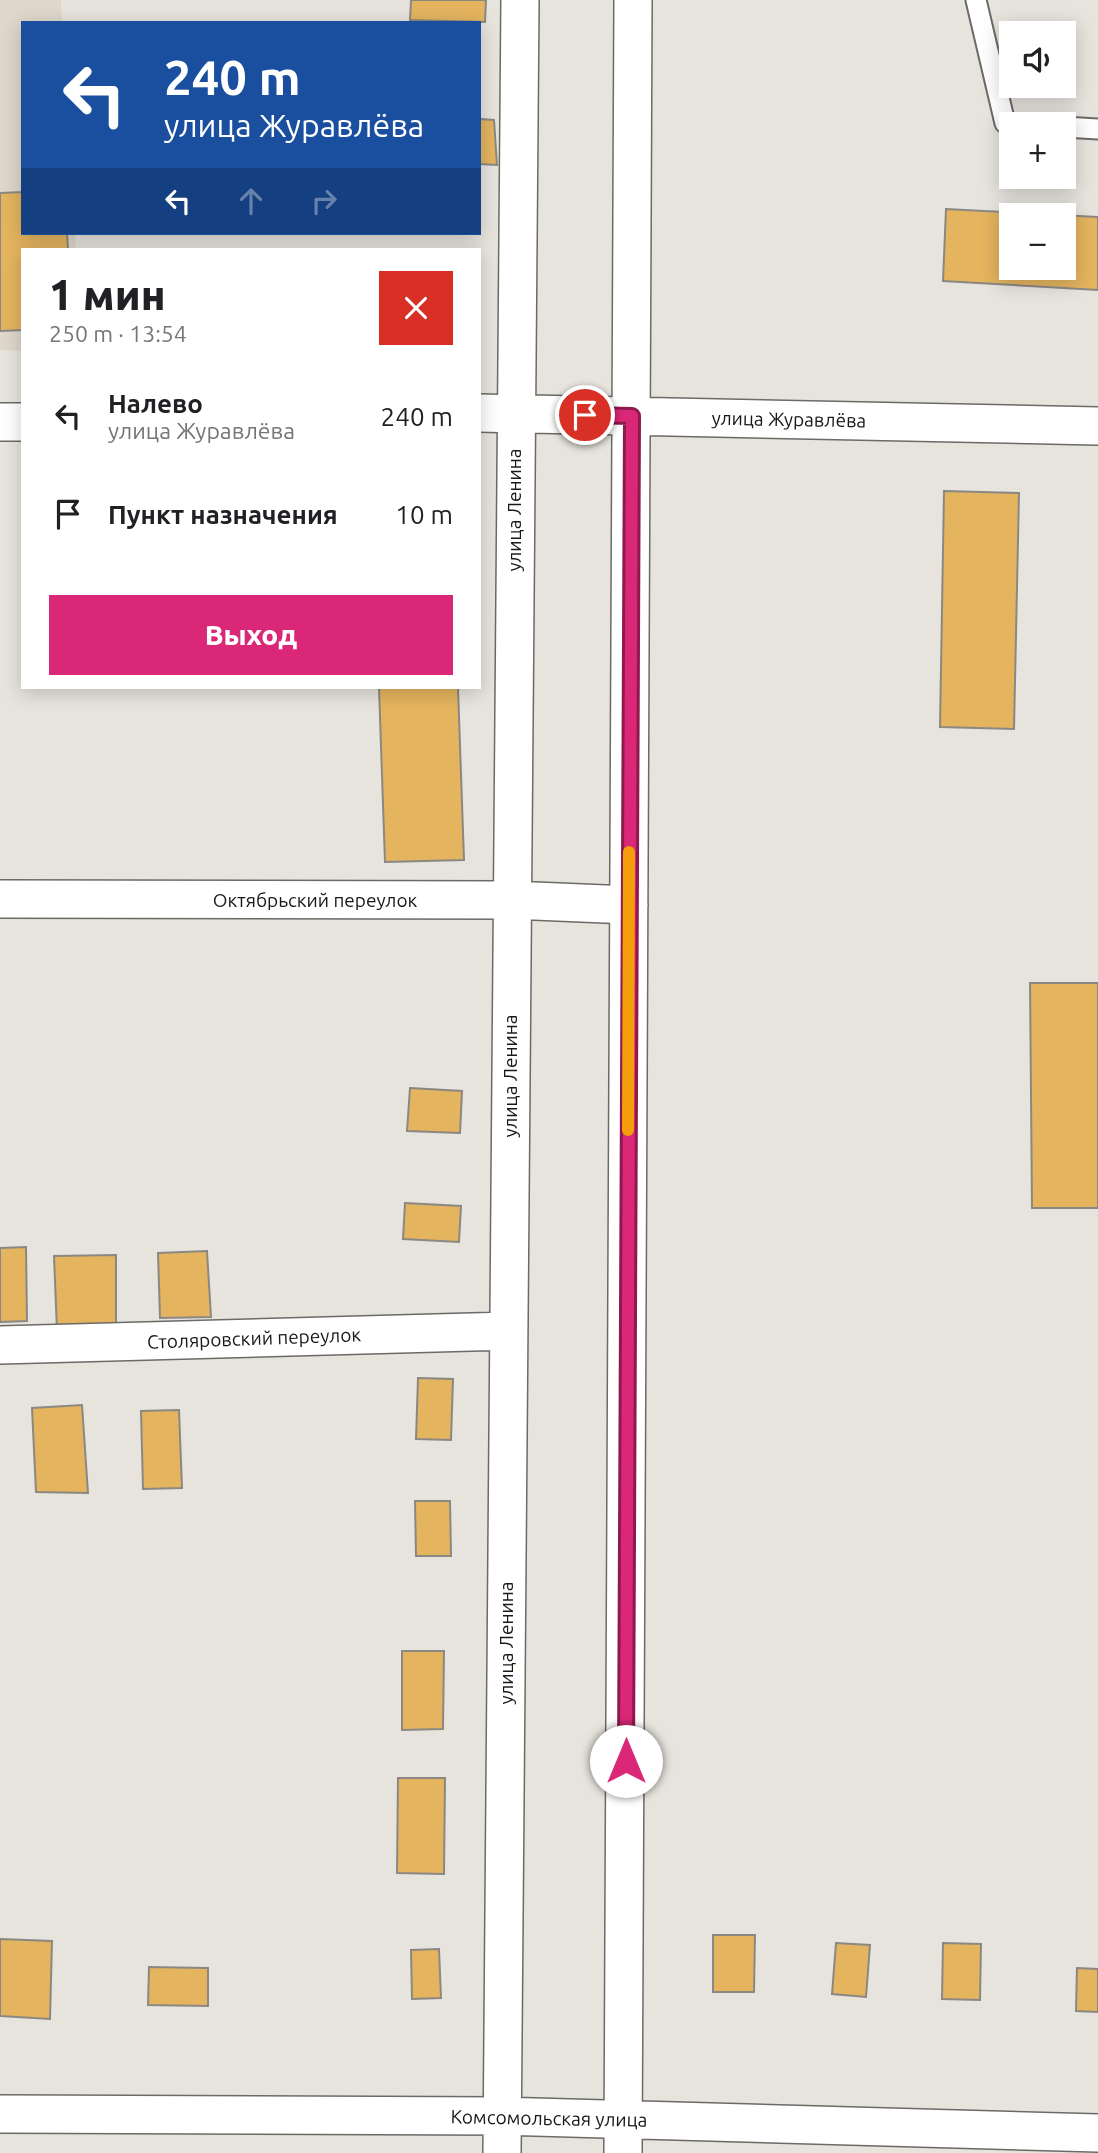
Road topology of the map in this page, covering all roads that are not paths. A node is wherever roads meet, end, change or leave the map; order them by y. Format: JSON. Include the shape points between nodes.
{"nodes":[{"id":1,"x":520,"y":0,"type":"edge"},
{"id":2,"x":633,"y":0,"type":"edge"},
{"id":3,"x":976,"y":0,"type":"edge"},
{"id":4,"x":1001,"y":112,"type":"edge"},
{"id":5,"x":1076,"y":128,"type":"edge"},
{"id":6,"x":1098,"y":130,"type":"edge"},
{"id":7,"x":481,"y":413,"type":"edge"},
{"id":8,"x":515,"y":413,"type":"junction"},
{"id":9,"x":632,"y":416,"type":"junction"},
{"id":10,"x":0,"y":422,"type":"edge"},
{"id":11,"x":21,"y":422,"type":"edge"},
{"id":12,"x":1098,"y":426,"type":"edge"},
{"id":13,"x":0,"y":899,"type":"edge"},
{"id":14,"x":511,"y":900,"type":"junction"},
{"id":15,"x":629,"y":905,"type":"junction"},
{"id":16,"x":508,"y":1331,"type":"junction"},
{"id":17,"x":0,"y":1345,"type":"edge"},
{"id":18,"x":0,"y":2114,"type":"edge"},
{"id":19,"x":502,"y":2116,"type":"junction"},
{"id":20,"x":1098,"y":2133,"type":"edge"},
{"id":21,"x":623,"y":2136,"type":"edge"},
{"id":22,"x":502,"y":2153,"type":"edge"}],
"edges":[{"from":1,"to":8,"type":"street","name":"улица Ленина"},
{"from":2,"to":9,"type":"street"},
{"from":3,"to":4,"type":"lane"},
{"from":5,"to":6,"type":"lane"},
{"from":7,"to":8,"type":"street","name":"улица Журавлёва"},
{"from":8,"to":9,"type":"street","name":"улица Журавлёва"},
{"from":8,"to":14,"type":"street","name":"улица Ленина"},
{"from":9,"to":12,"type":"street","name":"улица Журавлёва"},
{"from":9,"to":15,"type":"street"},
{"from":10,"to":11,"type":"street"},
{"from":13,"to":14,"type":"street","name":"Октябрьский переулок"},
{"from":14,"to":15,"type":"street","name":"Октябрьский переулок"},
{"from":14,"to":16,"type":"street","name":"улица Ленина"},
{"from":15,"to":21,"type":"street"},
{"from":16,"to":17,"type":"street","name":"Столяровский переулок"},
{"from":16,"to":19,"type":"street","name":"улица Ленина"},
{"from":18,"to":19,"type":"street","name":"Комсомольская улица"},
{"from":19,"to":21,"type":"street","name":"Комсомольская улица"},
{"from":19,"to":22,"type":"street","name":"улица Ленина"},
{"from":20,"to":21,"type":"street","name":"Комсомольская улица"}]}
